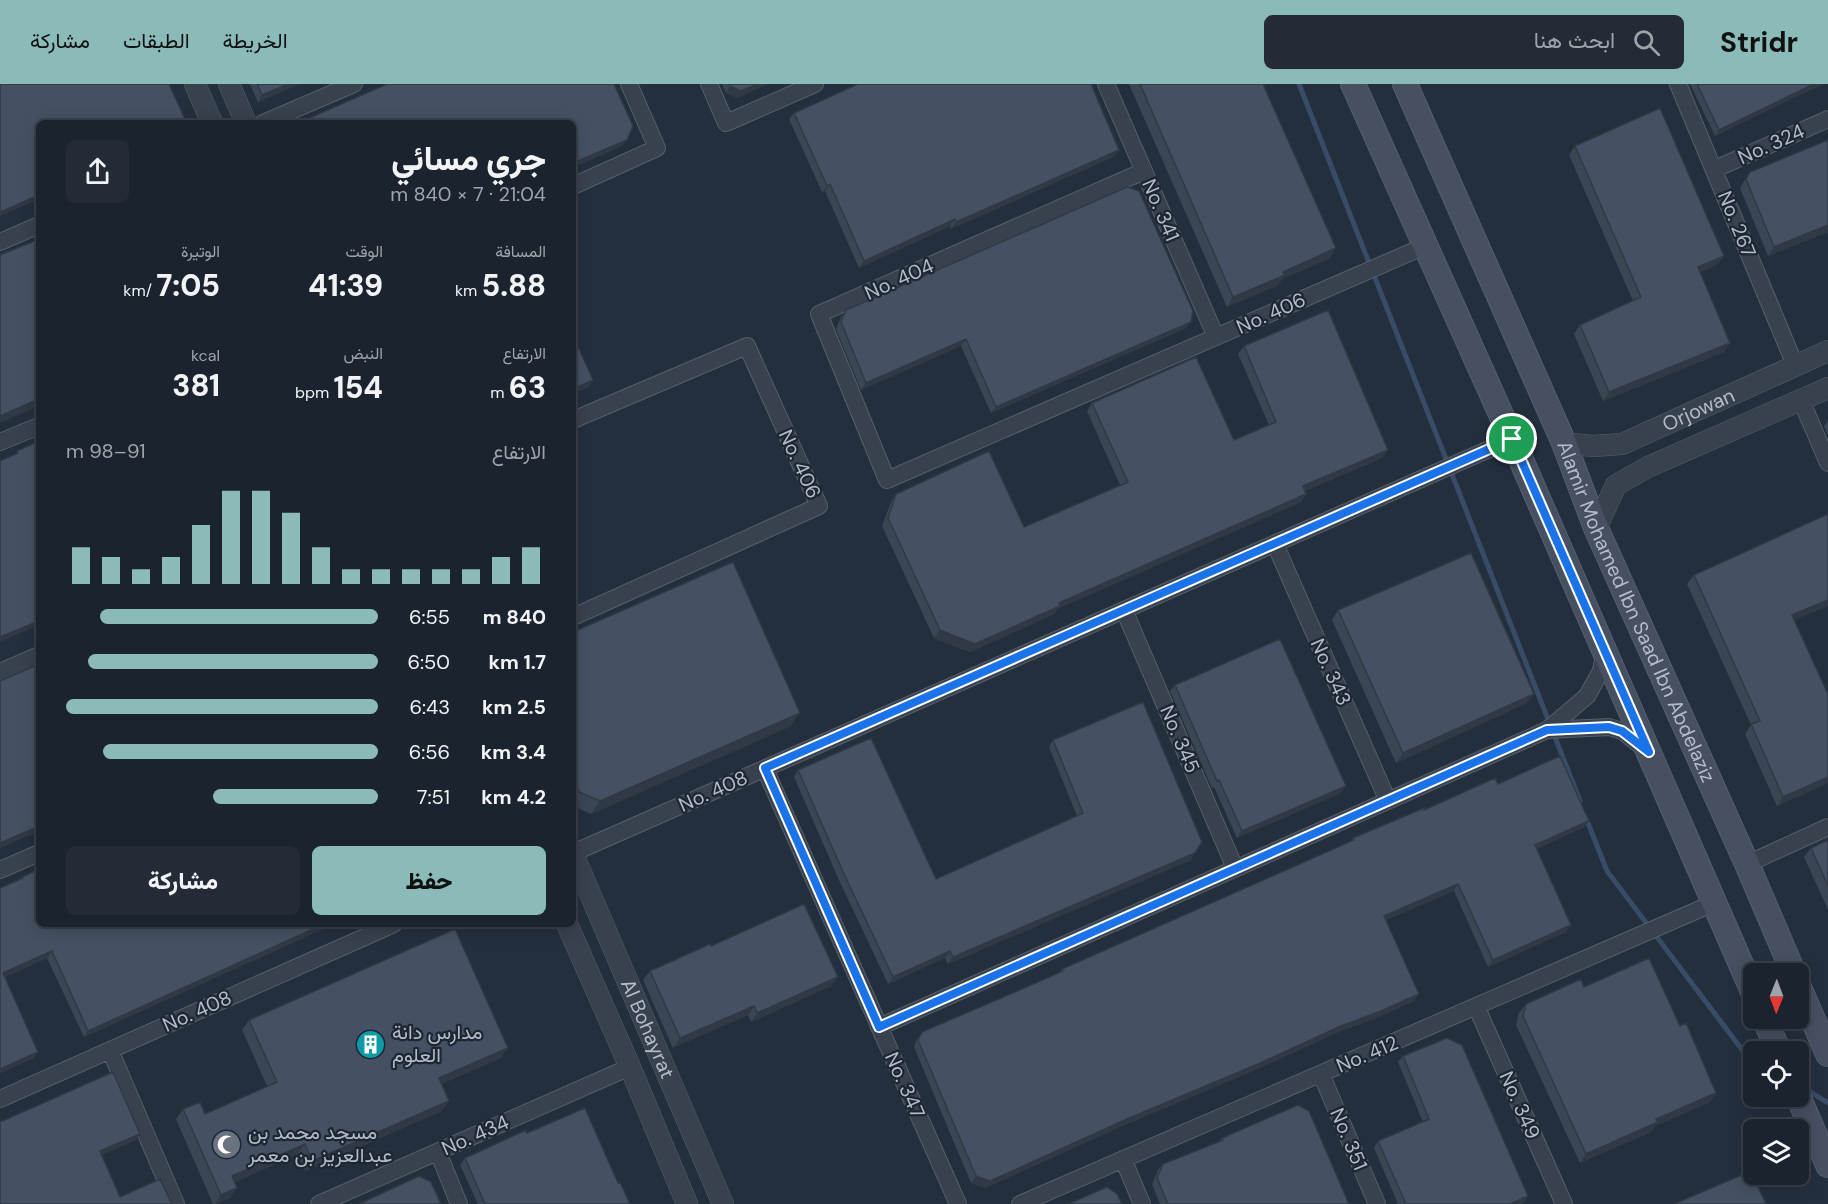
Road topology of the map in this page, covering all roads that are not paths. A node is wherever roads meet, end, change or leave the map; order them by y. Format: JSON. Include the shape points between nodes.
{"nodes":[{"id":1,"x":195,"y":84,"type":"edge"},
{"id":2,"x":230,"y":84,"type":"edge"},
{"id":3,"x":354,"y":84,"type":"edge"},
{"id":4,"x":629,"y":84,"type":"edge"},
{"id":5,"x":709,"y":84,"type":"edge"},
{"id":6,"x":815,"y":84,"type":"edge"},
{"id":7,"x":1106,"y":84,"type":"edge"},
{"id":8,"x":1353,"y":84,"type":"edge"},
{"id":9,"x":1405,"y":84,"type":"edge"},
{"id":10,"x":1678,"y":84,"type":"edge"},
{"id":11,"x":1828,"y":118,"type":"edge"},
{"id":12,"x":211,"y":120,"type":"edge"},
{"id":13,"x":245,"y":120,"type":"edge"},
{"id":14,"x":270,"y":120,"type":"edge"},
{"id":15,"x":1715,"y":169,"type":"junction"},
{"id":16,"x":1144,"y":171,"type":"junction"},
{"id":17,"x":576,"y":185,"type":"edge"},
{"id":18,"x":36,"y":226,"type":"edge"},
{"id":19,"x":0,"y":242,"type":"edge"},
{"id":20,"x":1425,"y":246,"type":"junction"},
{"id":21,"x":1216,"y":337,"type":"junction"},
{"id":22,"x":1828,"y":351,"type":"edge"},
{"id":23,"x":1795,"y":366,"type":"junction"},
{"id":24,"x":1828,"y":388,"type":"edge"},
{"id":25,"x":1801,"y":400,"type":"junction"},
{"id":26,"x":576,"y":419,"type":"edge"},
{"id":27,"x":36,"y":427,"type":"edge"},
{"id":28,"x":1636,"y":437,"type":"junction"},
{"id":29,"x":1512,"y":439,"type":"junction"},
{"id":30,"x":0,"y":442,"type":"edge"},
{"id":31,"x":1564,"y":443,"type":"junction"},
{"id":32,"x":1828,"y":463,"type":"edge"},
{"id":33,"x":1648,"y":467,"type":"junction"},
{"id":34,"x":886,"y":480,"type":"joint"},
{"id":35,"x":1596,"y":528,"type":"junction"},
{"id":36,"x":1275,"y":544,"type":"junction"},
{"id":37,"x":1124,"y":610,"type":"junction"},
{"id":38,"x":576,"y":616,"type":"edge"},
{"id":39,"x":1605,"y":651,"type":"junction"},
{"id":40,"x":36,"y":656,"type":"edge"},
{"id":41,"x":0,"y":672,"type":"edge"},
{"id":42,"x":1547,"y":730,"type":"junction"},
{"id":43,"x":1649,"y":752,"type":"junction"},
{"id":44,"x":765,"y":768,"type":"junction"},
{"id":45,"x":1388,"y":801,"type":"junction"},
{"id":46,"x":1828,"y":826,"type":"edge"},
{"id":47,"x":576,"y":853,"type":"edge"},
{"id":48,"x":36,"y":855,"type":"edge"},
{"id":49,"x":576,"y":861,"type":"edge"},
{"id":50,"x":1747,"y":864,"type":"junction"},
{"id":51,"x":1235,"y":868,"type":"junction"},
{"id":52,"x":0,"y":870,"type":"edge"},
{"id":53,"x":1714,"y":903,"type":"junction"},
{"id":54,"x":386,"y":927,"type":"edge"},
{"id":55,"x":568,"y":927,"type":"edge"},
{"id":56,"x":1789,"y":963,"type":"edge"},
{"id":57,"x":1743,"y":969,"type":"edge"},
{"id":58,"x":1476,"y":1006,"type":"junction"},
{"id":59,"x":1809,"y":1010,"type":"edge"},
{"id":60,"x":879,"y":1027,"type":"junction"},
{"id":61,"x":110,"y":1050,"type":"junction"},
{"id":62,"x":1828,"y":1054,"type":"edge"},
{"id":63,"x":662,"y":1060,"type":"junction"},
{"id":64,"x":632,"y":1070,"type":"junction"},
{"id":65,"x":1321,"y":1074,"type":"junction"},
{"id":66,"x":0,"y":1099,"type":"edge"},
{"id":67,"x":1803,"y":1107,"type":"edge"},
{"id":68,"x":438,"y":1152,"type":"junction"},
{"id":69,"x":1123,"y":1159,"type":"junction"},
{"id":70,"x":1828,"y":1166,"type":"edge"},
{"id":71,"x":176,"y":1204,"type":"edge"},
{"id":72,"x":319,"y":1204,"type":"edge"},
{"id":73,"x":459,"y":1204,"type":"edge"},
{"id":74,"x":687,"y":1204,"type":"edge"},
{"id":75,"x":723,"y":1204,"type":"edge"},
{"id":76,"x":958,"y":1204,"type":"edge"},
{"id":77,"x":1020,"y":1204,"type":"edge"},
{"id":78,"x":1142,"y":1204,"type":"edge"},
{"id":79,"x":1377,"y":1204,"type":"edge"},
{"id":80,"x":1564,"y":1204,"type":"edge"}],
"edges":[{"from":1,"to":12,"type":"street"},
{"from":2,"to":13,"type":"street"},
{"from":3,"to":14,"type":"street"},
{"from":4,"to":17,"type":"street","via":[[657,148]]},
{"from":5,"to":6,"type":"street","via":[[726,123]]},
{"from":7,"to":16,"type":"street","name":"No. 341"},
{"from":8,"to":20,"type":"main road"},
{"from":9,"to":31,"type":"main road","name":"Alamir Mohamed Ibn Saad Ibn Abdelaziz"},
{"from":10,"to":15,"type":"street","name":"No. 267"},
{"from":11,"to":15,"type":"street","name":"No. 324"},
{"from":15,"to":23,"type":"street","name":"No. 267"},
{"from":16,"to":21,"type":"street","name":"No. 341"},
{"from":16,"to":34,"type":"street","name":"No. 404","via":[[819,314]]},
{"from":18,"to":19,"type":"street"},
{"from":20,"to":21,"type":"street","name":"No. 406"},
{"from":20,"to":29,"type":"main road"},
{"from":21,"to":34,"type":"street","name":"No. 406"},
{"from":22,"to":23,"type":"street","name":"Orjowan"},
{"from":23,"to":28,"type":"street","name":"Orjowan"},
{"from":24,"to":25,"type":"street","name":"Orjowan"},
{"from":25,"to":32,"type":"street"},
{"from":25,"to":33,"type":"street","name":"Orjowan"},
{"from":26,"to":38,"type":"street","name":"No. 406","via":[[747,346],[819,506]]},
{"from":27,"to":30,"type":"street"},
{"from":28,"to":31,"type":"street","name":"Orjowan","via":[[1622,444]]},
{"from":28,"to":33,"type":"street"},
{"from":29,"to":36,"type":"street","name":"No. 408"},
{"from":29,"to":39,"type":"main road"},
{"from":31,"to":35,"type":"main road","name":"Alamir Mohamed Ibn Saad Ibn Abdelaziz"},
{"from":33,"to":35,"type":"street","name":"Orjowan","via":[[1616,485]]},
{"from":35,"to":50,"type":"main road","name":"Alamir Mohamed Ibn Saad Ibn Abdelaziz"},
{"from":36,"to":37,"type":"street","name":"No. 408"},
{"from":36,"to":45,"type":"street","name":"No. 343"},
{"from":37,"to":44,"type":"street","name":"No. 408"},
{"from":37,"to":51,"type":"street","name":"No. 345"},
{"from":39,"to":42,"type":"street","via":[[1601,670],[1587,696]]},
{"from":39,"to":43,"type":"main road"},
{"from":40,"to":41,"type":"street"},
{"from":42,"to":43,"type":"street","via":[[1609,727],[1622,731]]},
{"from":42,"to":45,"type":"street"},
{"from":43,"to":53,"type":"main road"},
{"from":44,"to":47,"type":"street","name":"No. 408"},
{"from":44,"to":60,"type":"street","name":"No. 347"},
{"from":45,"to":51,"type":"street"},
{"from":46,"to":50,"type":"street"},
{"from":48,"to":52,"type":"street"},
{"from":49,"to":63,"type":"street","name":"Al Bohayrat"},
{"from":50,"to":56,"type":"main road","name":"Alamir Mohamed Ibn Saad Ibn Abdelaziz"},
{"from":51,"to":60,"type":"street"},
{"from":53,"to":57,"type":"main road"},
{"from":53,"to":58,"type":"street","name":"No. 412"},
{"from":54,"to":61,"type":"street","name":"No. 408"},
{"from":55,"to":64,"type":"street","name":"Al Bohayrat"},
{"from":58,"to":65,"type":"street","name":"No. 412"},
{"from":58,"to":80,"type":"street","name":"No. 349"},
{"from":59,"to":62,"type":"main road"},
{"from":60,"to":76,"type":"street","name":"No. 347"},
{"from":61,"to":66,"type":"street","name":"No. 408"},
{"from":61,"to":71,"type":"street"},
{"from":63,"to":64,"type":"street"},
{"from":63,"to":75,"type":"street","name":"Al Bohayrat"},
{"from":64,"to":68,"type":"street","name":"No. 434"},
{"from":64,"to":74,"type":"street","name":"Al Bohayrat"},
{"from":65,"to":69,"type":"street","name":"No. 412"},
{"from":65,"to":79,"type":"street","name":"No. 351"},
{"from":67,"to":70,"type":"main road"},
{"from":68,"to":72,"type":"street","name":"No. 434"},
{"from":68,"to":73,"type":"street"},
{"from":69,"to":77,"type":"street","name":"No. 412"},
{"from":69,"to":78,"type":"street"}]}
